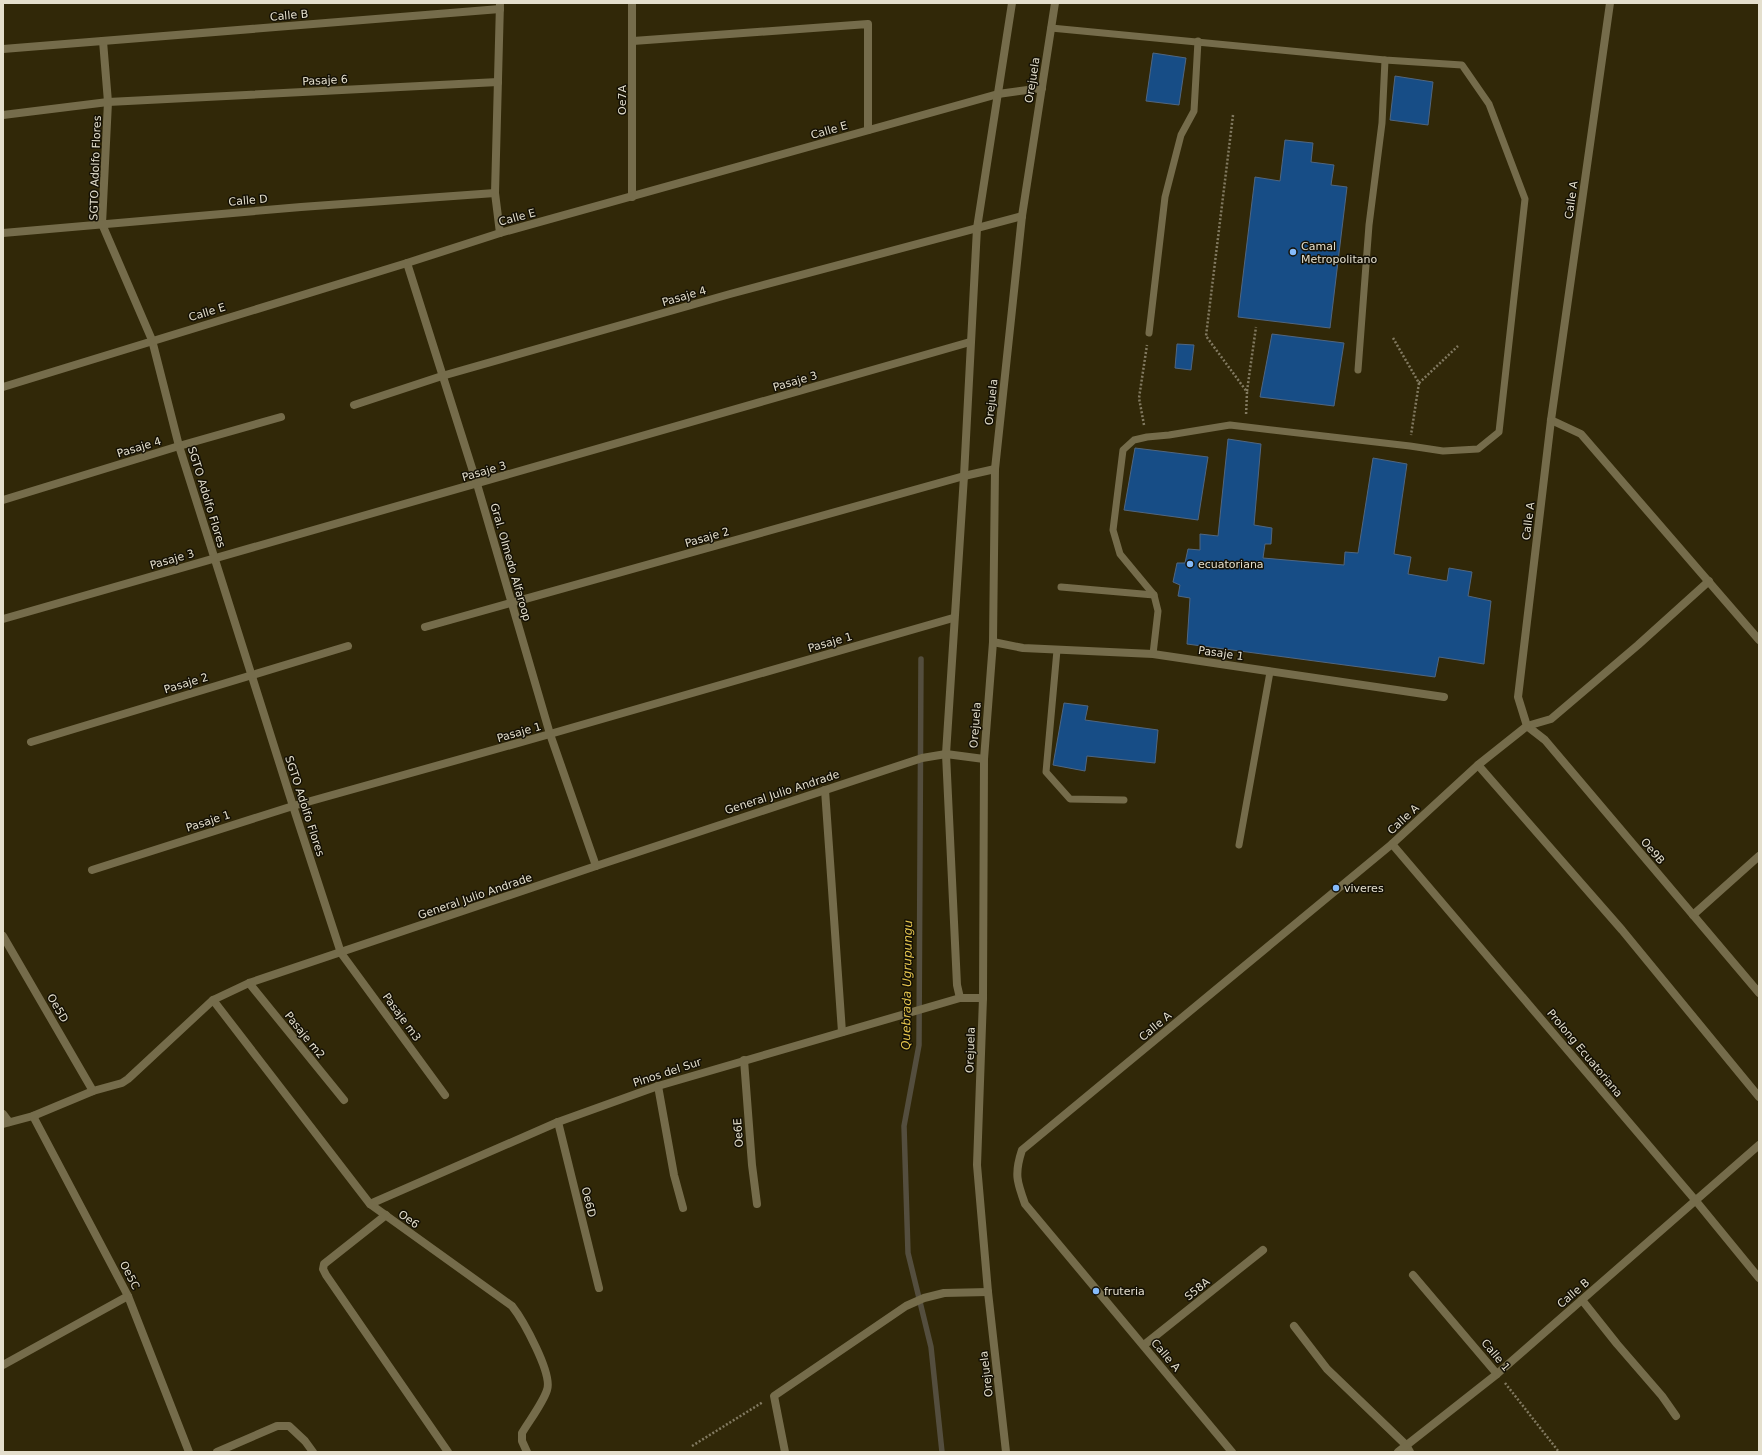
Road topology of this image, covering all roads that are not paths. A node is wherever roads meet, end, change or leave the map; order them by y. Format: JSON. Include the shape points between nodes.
{"nodes":[{"id":1,"x":632,"y":3,"type":"edge"},
{"id":2,"x":1012,"y":3,"type":"edge"},
{"id":3,"x":1055,"y":3,"type":"edge"},
{"id":4,"x":1610,"y":3,"type":"edge"},
{"id":5,"x":500,"y":6,"type":"edge"},
{"id":6,"x":1051,"y":28,"type":"junction"},
{"id":7,"x":104,"y":41,"type":"junction"},
{"id":8,"x":633,"y":41,"type":"junction"},
{"id":9,"x":1198,"y":41,"type":"junction"},
{"id":10,"x":3,"y":49,"type":"edge"},
{"id":11,"x":1385,"y":60,"type":"junction"},
{"id":12,"x":498,"y":82,"type":"junction"},
{"id":13,"x":1042,"y":88,"type":"junction"},
{"id":14,"x":998,"y":94,"type":"junction"},
{"id":15,"x":108,"y":102,"type":"junction"},
{"id":16,"x":3,"y":115,"type":"edge"},
{"id":17,"x":868,"y":130,"type":"junction"},
{"id":18,"x":495,"y":193,"type":"junction"},
{"id":19,"x":632,"y":197,"type":"junction"},
{"id":20,"x":1022,"y":216,"type":"junction"},
{"id":21,"x":102,"y":224,"type":"junction"},
{"id":22,"x":977,"y":228,"type":"junction"},
{"id":23,"x":3,"y":233,"type":"edge"},
{"id":24,"x":500,"y":233,"type":"junction"},
{"id":25,"x":406,"y":263,"type":"junction"},
{"id":26,"x":1149,"y":333,"type":"road end"},
{"id":27,"x":152,"y":340,"type":"junction"},
{"id":28,"x":970,"y":342,"type":"junction"},
{"id":29,"x":1358,"y":370,"type":"dead end"},
{"id":30,"x":442,"y":376,"type":"junction"},
{"id":31,"x":3,"y":387,"type":"edge"},
{"id":32,"x":354,"y":405,"type":"dead end"},
{"id":33,"x":281,"y":417,"type":"dead end"},
{"id":34,"x":1551,"y":420,"type":"junction"},
{"id":35,"x":179,"y":446,"type":"junction"},
{"id":36,"x":995,"y":469,"type":"junction"},
{"id":37,"x":964,"y":476,"type":"junction"},
{"id":38,"x":477,"y":484,"type":"junction"},
{"id":39,"x":3,"y":500,"type":"edge"},
{"id":40,"x":214,"y":558,"type":"junction"},
{"id":41,"x":1710,"y":581,"type":"junction"},
{"id":42,"x":1061,"y":587,"type":"dead end"},
{"id":43,"x":1154,"y":595,"type":"junction"},
{"id":44,"x":512,"y":603,"type":"junction"},
{"id":45,"x":953,"y":618,"type":"junction"},
{"id":46,"x":3,"y":619,"type":"edge"},
{"id":47,"x":425,"y":628,"type":"dead end"},
{"id":48,"x":1759,"y":640,"type":"edge"},
{"id":49,"x":993,"y":642,"type":"junction"},
{"id":50,"x":348,"y":646,"type":"dead end"},
{"id":51,"x":1057,"y":650,"type":"junction"},
{"id":52,"x":1153,"y":654,"type":"junction"},
{"id":53,"x":1270,"y":672,"type":"junction"},
{"id":54,"x":252,"y":674,"type":"junction"},
{"id":55,"x":1444,"y":697,"type":"dead end"},
{"id":56,"x":1527,"y":726,"type":"junction"},
{"id":57,"x":550,"y":734,"type":"junction"},
{"id":58,"x":31,"y":742,"type":"dead end"},
{"id":59,"x":946,"y":754,"type":"junction"},
{"id":60,"x":984,"y":759,"type":"junction"},
{"id":61,"x":1478,"y":765,"type":"junction"},
{"id":62,"x":825,"y":790,"type":"junction"},
{"id":63,"x":1124,"y":800,"type":"dead end"},
{"id":64,"x":293,"y":806,"type":"junction"},
{"id":65,"x":1392,"y":844,"type":"junction"},
{"id":66,"x":1240,"y":845,"type":"dead end"},
{"id":67,"x":1759,"y":856,"type":"edge"},
{"id":68,"x":596,"y":866,"type":"junction"},
{"id":69,"x":92,"y":870,"type":"dead end"},
{"id":70,"x":1693,"y":915,"type":"junction"},
{"id":71,"x":3,"y":936,"type":"edge"},
{"id":72,"x":341,"y":953,"type":"junction"},
{"id":73,"x":249,"y":984,"type":"junction"},
{"id":74,"x":1759,"y":993,"type":"edge"},
{"id":75,"x":960,"y":998,"type":"junction"},
{"id":76,"x":982,"y":998,"type":"junction"},
{"id":77,"x":213,"y":1000,"type":"junction"},
{"id":78,"x":842,"y":1032,"type":"junction"},
{"id":79,"x":744,"y":1060,"type":"junction"},
{"id":80,"x":658,"y":1086,"type":"junction"},
{"id":81,"x":93,"y":1091,"type":"junction"},
{"id":82,"x":445,"y":1094,"type":"dead end"},
{"id":83,"x":1759,"y":1097,"type":"edge"},
{"id":84,"x":344,"y":1100,"type":"dead end"},
{"id":85,"x":3,"y":1114,"type":"edge"},
{"id":86,"x":33,"y":1116,"type":"junction"},
{"id":87,"x":558,"y":1122,"type":"junction"},
{"id":88,"x":6,"y":1123,"type":"edge"},
{"id":89,"x":1759,"y":1145,"type":"edge"},
{"id":90,"x":1696,"y":1201,"type":"junction"},
{"id":91,"x":370,"y":1204,"type":"junction"},
{"id":92,"x":757,"y":1204,"type":"dead end"},
{"id":93,"x":684,"y":1208,"type":"dead end"},
{"id":94,"x":386,"y":1215,"type":"junction"},
{"id":95,"x":1263,"y":1250,"type":"dead end"},
{"id":96,"x":1413,"y":1275,"type":"dead end"},
{"id":97,"x":1759,"y":1278,"type":"edge"},
{"id":98,"x":599,"y":1288,"type":"dead end"},
{"id":99,"x":988,"y":1292,"type":"junction"},
{"id":100,"x":128,"y":1296,"type":"junction"},
{"id":101,"x":1582,"y":1300,"type":"junction"},
{"id":102,"x":1294,"y":1326,"type":"dead end"},
{"id":103,"x":1144,"y":1345,"type":"junction"},
{"id":104,"x":3,"y":1365,"type":"edge"},
{"id":105,"x":1497,"y":1374,"type":"junction"},
{"id":106,"x":1676,"y":1416,"type":"dead end"},
{"id":107,"x":1408,"y":1449,"type":"edge"},
{"id":108,"x":189,"y":1452,"type":"edge"},
{"id":109,"x":217,"y":1452,"type":"edge"},
{"id":110,"x":313,"y":1452,"type":"edge"},
{"id":111,"x":448,"y":1452,"type":"edge"},
{"id":112,"x":527,"y":1452,"type":"edge"},
{"id":113,"x":785,"y":1452,"type":"edge"},
{"id":114,"x":1006,"y":1452,"type":"edge"},
{"id":115,"x":1232,"y":1452,"type":"edge"},
{"id":116,"x":1398,"y":1452,"type":"edge"}],
"edges":[{"from":1,"to":8,"type":"street","name":"Oe7A"},
{"from":2,"to":14,"type":"street"},
{"from":3,"to":6,"type":"street","name":"Orejuela"},
{"from":4,"to":34,"type":"street","name":"Calle A"},
{"from":5,"to":7,"type":"street","name":"Calle B"},
{"from":5,"to":12,"type":"street"},
{"from":6,"to":9,"type":"lane"},
{"from":6,"to":13,"type":"street","name":"Orejuela"},
{"from":7,"to":10,"type":"street","name":"Calle B"},
{"from":7,"to":15,"type":"street","name":"SGTO Adolfo Flores"},
{"from":8,"to":17,"type":"street","via":[[868,24]]},
{"from":8,"to":19,"type":"street","name":"Oe7A"},
{"from":9,"to":11,"type":"lane"},
{"from":9,"to":26,"type":"lane","via":[[1194,111],[1181,135],[1165,197]]},
{"from":11,"to":29,"type":"lane","via":[[1382,123],[1369,225]]},
{"from":11,"to":43,"type":"lane","via":[[1462,65],[1489,104],[1525,199],[1499,432],[1478,450],[1443,451],[1230,425],[1134,440],[1123,450],[1112,530],[1120,554]]},
{"from":12,"to":15,"type":"street","name":"Pasaje 6"},
{"from":12,"to":18,"type":"street"},
{"from":13,"to":14,"type":"street","name":"Calle E"},
{"from":13,"to":20,"type":"street","name":"Orejuela"},
{"from":14,"to":17,"type":"street","name":"Calle E"},
{"from":14,"to":22,"type":"street"},
{"from":15,"to":16,"type":"street","name":"Pasaje 6"},
{"from":15,"to":21,"type":"street","name":"SGTO Adolfo Flores"},
{"from":17,"to":19,"type":"street","name":"Calle E"},
{"from":18,"to":21,"type":"street","name":"Calle D"},
{"from":18,"to":24,"type":"street"},
{"from":19,"to":24,"type":"street","name":"Calle E"},
{"from":20,"to":22,"type":"street","name":"Pasaje 4"},
{"from":20,"to":36,"type":"street","name":"Orejuela"},
{"from":21,"to":23,"type":"street","name":"Calle D"},
{"from":21,"to":27,"type":"street","name":"SGTO Adolfo Flores"},
{"from":22,"to":28,"type":"street"},
{"from":22,"to":30,"type":"street","name":"Pasaje 4","via":[[730,294]]},
{"from":24,"to":25,"type":"street","name":"Calle E"},
{"from":25,"to":27,"type":"street","name":"Calle E"},
{"from":25,"to":30,"type":"street","name":"Gral. Olmedo Alfaroop"},
{"from":27,"to":31,"type":"street","name":"Calle E"},
{"from":27,"to":35,"type":"street","name":"SGTO Adolfo Flores"},
{"from":28,"to":37,"type":"street"},
{"from":28,"to":38,"type":"street","name":"Pasaje 3"},
{"from":30,"to":32,"type":"street","name":"Pasaje 4"},
{"from":30,"to":38,"type":"street","name":"Gral. Olmedo Alfaroop"},
{"from":33,"to":35,"type":"street","name":"Pasaje 4"},
{"from":34,"to":41,"type":"street","via":[[1581,434]]},
{"from":34,"to":56,"type":"street","name":"Calle A","via":[[1518,696]]},
{"from":35,"to":39,"type":"street","name":"Pasaje 4"},
{"from":35,"to":40,"type":"street","name":"SGTO Adolfo Flores"},
{"from":36,"to":37,"type":"street","name":"Pasaje 2"},
{"from":36,"to":49,"type":"street","name":"Orejuela"},
{"from":37,"to":44,"type":"street","name":"Pasaje 2"},
{"from":37,"to":45,"type":"street"},
{"from":38,"to":40,"type":"street","name":"Pasaje 3"},
{"from":38,"to":44,"type":"street","name":"Gral. Olmedo Alfaroop"},
{"from":40,"to":46,"type":"street","name":"Pasaje 3"},
{"from":40,"to":54,"type":"street","name":"SGTO Adolfo Flores"},
{"from":41,"to":48,"type":"street"},
{"from":41,"to":56,"type":"street","via":[[1551,719]]},
{"from":42,"to":43,"type":"lane"},
{"from":43,"to":52,"type":"lane","via":[[1158,611]]},
{"from":44,"to":47,"type":"street","name":"Pasaje 2"},
{"from":44,"to":57,"type":"street","name":"Gral. Olmedo Alfaroop"},
{"from":45,"to":57,"type":"street","name":"Pasaje 1"},
{"from":45,"to":59,"type":"street"},
{"from":49,"to":51,"type":"street","name":"Pasaje 1","via":[[1023,648]]},
{"from":49,"to":60,"type":"street","name":"Orejuela"},
{"from":50,"to":54,"type":"street","name":"Pasaje 2"},
{"from":51,"to":52,"type":"street","name":"Pasaje 1"},
{"from":51,"to":63,"type":"lane","via":[[1046,772],[1070,799]]},
{"from":52,"to":53,"type":"street","name":"Pasaje 1"},
{"from":53,"to":55,"type":"street","name":"Pasaje 1"},
{"from":53,"to":66,"type":"lane"},
{"from":54,"to":58,"type":"street","name":"Pasaje 2"},
{"from":54,"to":64,"type":"street","name":"SGTO Adolfo Flores"},
{"from":56,"to":61,"type":"street","name":"Calle A"},
{"from":56,"to":70,"type":"street","name":"Oe9B","via":[[1545,740]]},
{"from":57,"to":64,"type":"street","name":"Pasaje 1"},
{"from":57,"to":68,"type":"street","name":"Gral. Olmedo Alfaroop"},
{"from":59,"to":60,"type":"street","name":"General Julio Andrade"},
{"from":59,"to":62,"type":"street","name":"General Julio Andrade","via":[[922,758]]},
{"from":59,"to":75,"type":"street","via":[[957,985]]},
{"from":60,"to":76,"type":"street","name":"Orejuela"},
{"from":61,"to":65,"type":"street","name":"Calle A"},
{"from":61,"to":83,"type":"street","via":[[1622,930]]},
{"from":62,"to":68,"type":"street","name":"General Julio Andrade"},
{"from":62,"to":78,"type":"street"},
{"from":64,"to":69,"type":"street","name":"Pasaje 1"},
{"from":64,"to":72,"type":"street","name":"SGTO Adolfo Flores"},
{"from":65,"to":90,"type":"street","name":"Prolong Ecuatoriana"},
{"from":65,"to":103,"type":"street","name":"Calle A","via":[[1022,1150],[1017,1182],[1025,1204]]},
{"from":67,"to":70,"type":"street"},
{"from":68,"to":72,"type":"street","name":"General Julio Andrade"},
{"from":70,"to":74,"type":"street","name":"Oe9B"},
{"from":71,"to":81,"type":"street","name":"Oe5D"},
{"from":72,"to":73,"type":"street","name":"General Julio Andrade"},
{"from":72,"to":82,"type":"street","name":"Pasaje m3"},
{"from":73,"to":77,"type":"street","name":"General Julio Andrade"},
{"from":73,"to":84,"type":"street","name":"Pasaje m2"},
{"from":75,"to":76,"type":"street","name":"Pinos del Sur"},
{"from":75,"to":78,"type":"street","name":"Pinos del Sur"},
{"from":76,"to":99,"type":"street","name":"Orejuela","via":[[977,1166]]},
{"from":77,"to":81,"type":"street","name":"General Julio Andrade","via":[[128,1079]]},
{"from":77,"to":91,"type":"street","name":"Oe6"},
{"from":78,"to":79,"type":"street","name":"Pinos del Sur"},
{"from":79,"to":80,"type":"street","name":"Pinos del Sur"},
{"from":79,"to":92,"type":"street","name":"Oe6E"},
{"from":80,"to":87,"type":"street","name":"Pinos del Sur"},
{"from":80,"to":93,"type":"street","via":[[674,1175]]},
{"from":81,"to":86,"type":"street","name":"General Julio Andrade"},
{"from":85,"to":88,"type":"street"},
{"from":86,"to":88,"type":"street","name":"General Julio Andrade"},
{"from":86,"to":100,"type":"street","name":"Oe5C"},
{"from":87,"to":91,"type":"street","name":"Pinos del Sur"},
{"from":87,"to":98,"type":"street","name":"Oe6D"},
{"from":89,"to":90,"type":"street","name":"Calle B"},
{"from":90,"to":97,"type":"street","name":"Prolong Ecuatoriana"},
{"from":90,"to":101,"type":"street","name":"Calle B"},
{"from":91,"to":94,"type":"street","name":"Oe6"},
{"from":94,"to":111,"type":"street","via":[[324,1264],[323,1269]]},
{"from":94,"to":112,"type":"street","name":"Oe6","via":[[512,1306],[520,1317],[546,1370],[548,1381],[547,1390],[522,1433],[522,1441]]},
{"from":95,"to":103,"type":"street","name":"S58A"},
{"from":96,"to":105,"type":"street","name":"Calle 1"},
{"from":99,"to":113,"type":"street","via":[[944,1293],[906,1306],[774,1396]]},
{"from":99,"to":114,"type":"street","name":"Orejuela"},
{"from":100,"to":104,"type":"street"},
{"from":100,"to":108,"type":"street","name":"Oe5C"},
{"from":101,"to":105,"type":"street","name":"Calle B"},
{"from":101,"to":106,"type":"street"},
{"from":102,"to":107,"type":"street","via":[[1327,1370]]},
{"from":103,"to":115,"type":"street","name":"Calle A"},
{"from":105,"to":107,"type":"street","name":"Calle B"},
{"from":107,"to":116,"type":"street","name":"Calle B"},
{"from":109,"to":110,"type":"street","via":[[277,1426],[289,1426]]}]}
